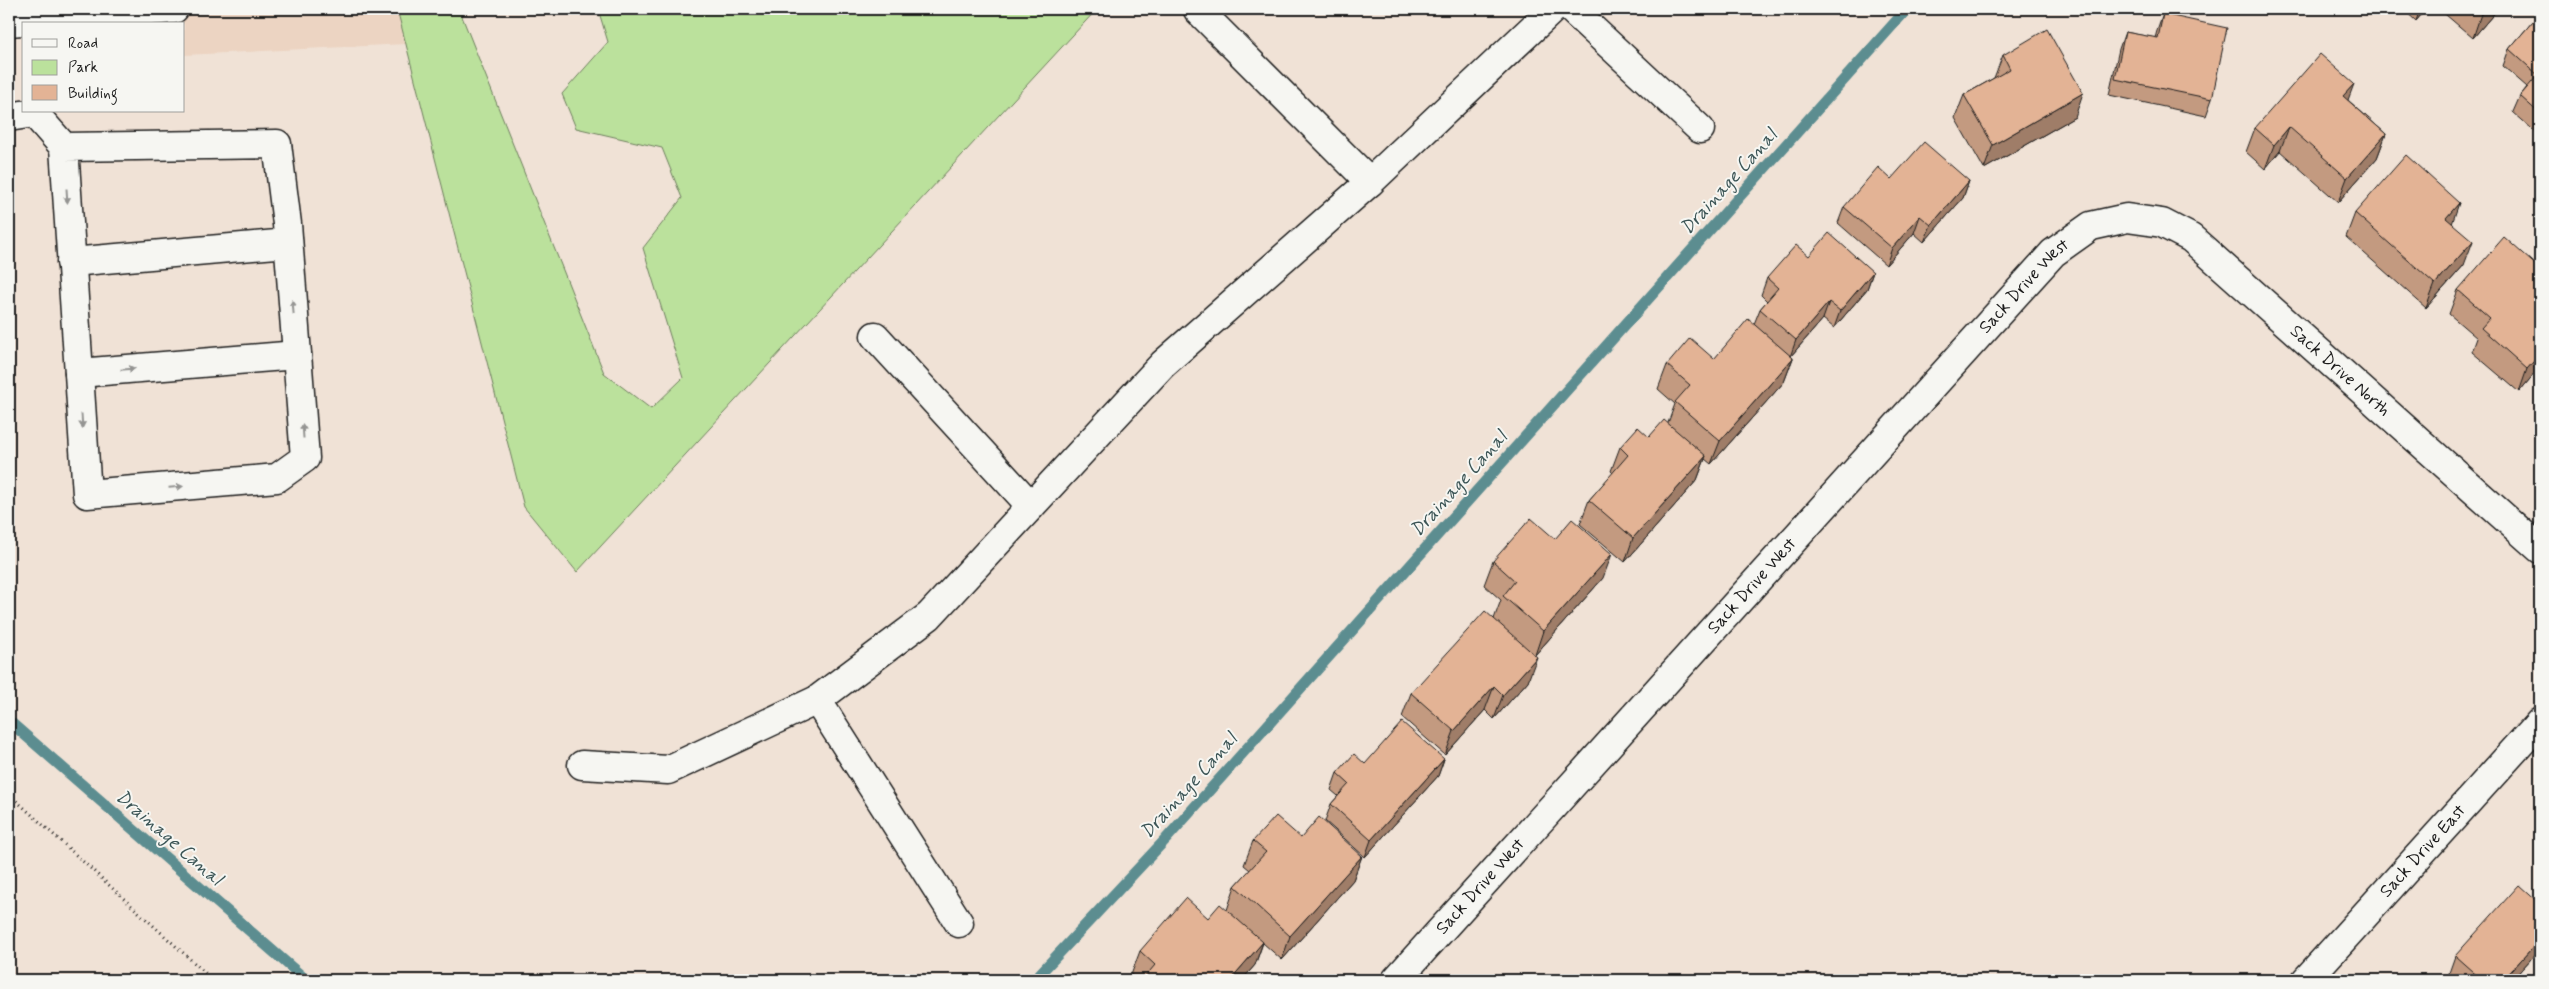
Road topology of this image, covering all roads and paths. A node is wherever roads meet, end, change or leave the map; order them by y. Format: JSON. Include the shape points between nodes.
{"nodes":[{"id":1,"x":174,"y":9,"type":"edge"},
{"id":2,"x":1553,"y":9,"type":"edge"},
{"id":3,"x":1571,"y":9,"type":"edge"},
{"id":4,"x":1198,"y":10,"type":"edge"},
{"id":5,"x":9,"y":22,"type":"edge"},
{"id":6,"x":9,"y":117,"type":"edge"},
{"id":7,"x":1700,"y":129,"type":"dead end"},
{"id":8,"x":64,"y":147,"type":"junction"},
{"id":9,"x":1370,"y":182,"type":"junction"},
{"id":10,"x":2127,"y":218,"type":"joint"},
{"id":11,"x":288,"y":243,"type":"junction"},
{"id":12,"x":72,"y":262,"type":"junction"},
{"id":13,"x":875,"y":336,"type":"dead end"},
{"id":14,"x":297,"y":355,"type":"junction"},
{"id":15,"x":79,"y":373,"type":"junction"},
{"id":16,"x":1031,"y":506,"type":"junction"},
{"id":17,"x":2540,"y":549,"type":"edge"},
{"id":18,"x":817,"y":700,"type":"junction"},
{"id":19,"x":2540,"y":722,"type":"edge"},
{"id":20,"x":582,"y":765,"type":"dead end"},
{"id":21,"x":9,"y":794,"type":"edge"},
{"id":22,"x":959,"y":923,"type":"dead end"},
{"id":23,"x":213,"y":980,"type":"edge"},
{"id":24,"x":1396,"y":980,"type":"edge"},
{"id":25,"x":2306,"y":980,"type":"edge"}],
"edges":[{"from":1,"to":5,"type":"street"},
{"from":2,"to":9,"type":"street"},
{"from":3,"to":7,"type":"street"},
{"from":4,"to":9,"type":"street"},
{"from":6,"to":8,"type":"street","via":[[34,114]]},
{"from":8,"to":11,"type":"street","via":[[277,144]]},
{"from":8,"to":12,"type":"street","one_way":true},
{"from":9,"to":16,"type":"street","via":[[1163,364]]},
{"from":10,"to":17,"type":"street","name":"Sack Drive North","via":[[2162,223],[2191,238]]},
{"from":10,"to":24,"type":"street","name":"Sack Drive West","via":[[2091,226],[2053,253]]},
{"from":11,"to":12,"type":"street"},
{"from":14,"to":11,"type":"street","one_way":true},
{"from":12,"to":15,"type":"street"},
{"from":13,"to":16,"type":"street"},
{"from":15,"to":14,"type":"street","one_way":true},
{"from":15,"to":14,"type":"street","one_way":true,"via":[[88,494],[277,478],[305,458]]},
{"from":16,"to":18,"type":"street","via":[[929,616]]},
{"from":18,"to":20,"type":"street","via":[[668,770]]},
{"from":18,"to":22,"type":"street"},
{"from":19,"to":25,"type":"street","name":"Sack Drive East"},
{"from":21,"to":23,"type":"path"}]}
